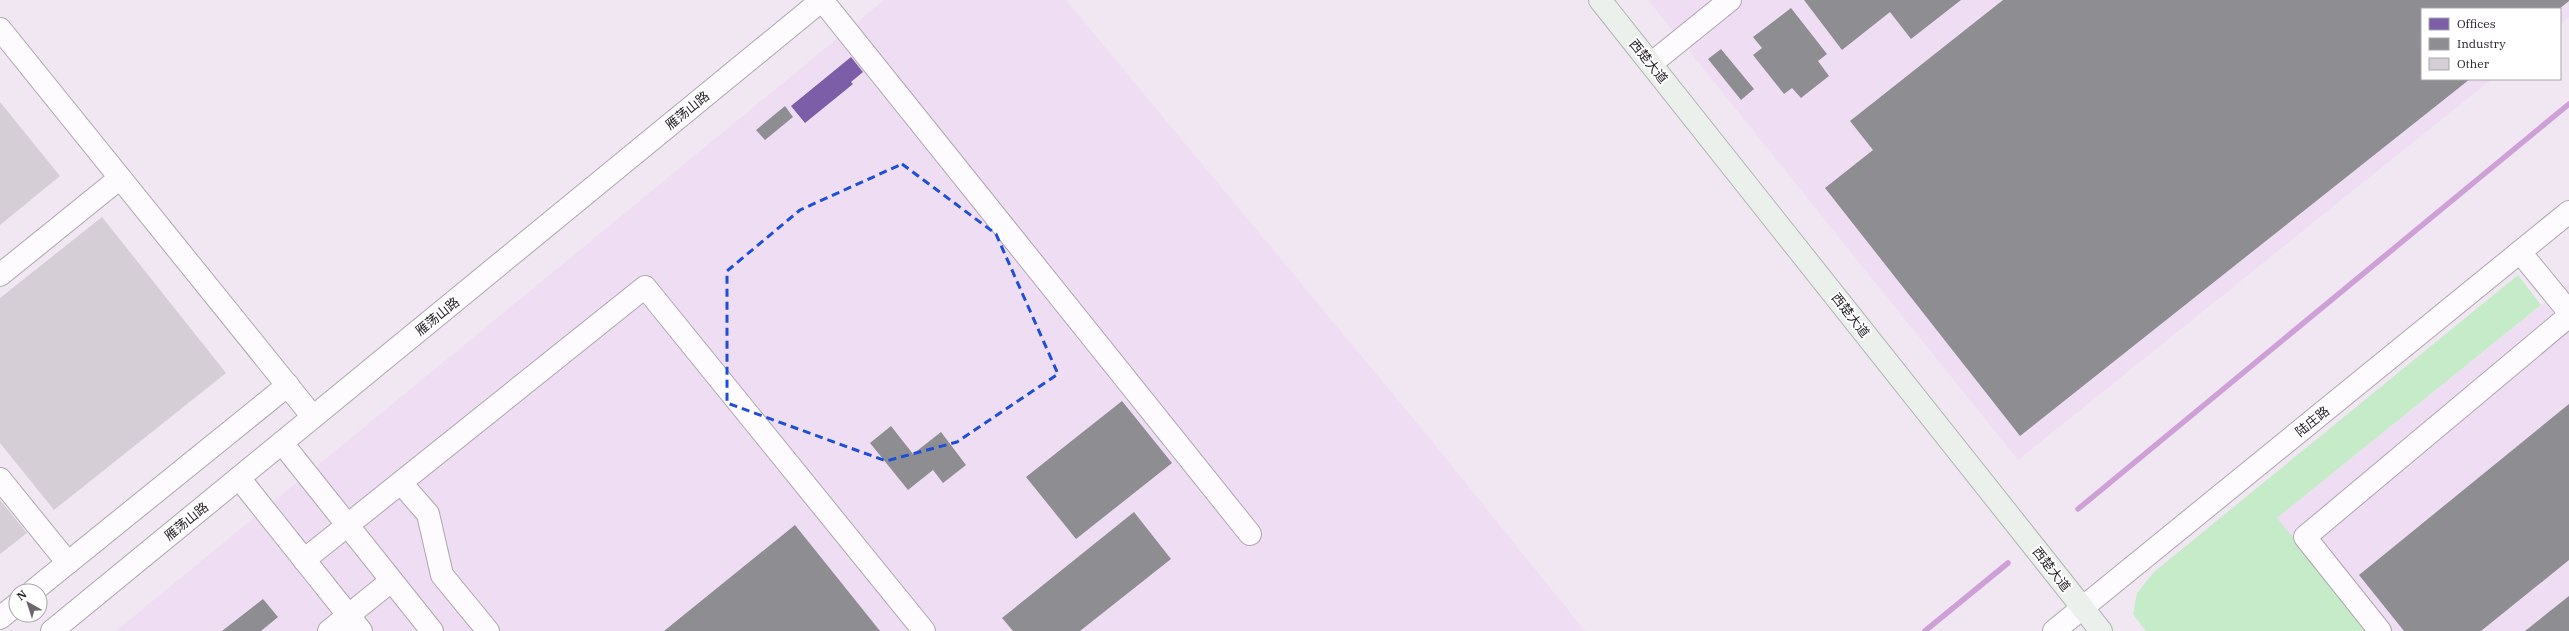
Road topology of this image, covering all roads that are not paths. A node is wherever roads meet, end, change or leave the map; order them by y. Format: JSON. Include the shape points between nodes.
{"nodes":[{"id":1,"x":822,"y":0,"type":"edge"},
{"id":2,"x":1600,"y":0,"type":"edge"},
{"id":3,"x":1730,"y":0,"type":"edge"},
{"id":4,"x":0,"y":29,"type":"edge"},
{"id":5,"x":1652,"y":63,"type":"junction"},
{"id":6,"x":120,"y":178,"type":"junction"},
{"id":7,"x":2569,"y":212,"type":"edge"},
{"id":8,"x":2520,"y":252,"type":"junction"},
{"id":9,"x":0,"y":275,"type":"edge"},
{"id":10,"x":2569,"y":312,"type":"edge"},
{"id":11,"x":2569,"y":316,"type":"edge"},
{"id":12,"x":288,"y":386,"type":"junction"},
{"id":13,"x":313,"y":417,"type":"junction"},
{"id":14,"x":282,"y":443,"type":"junction"},
{"id":15,"x":239,"y":478,"type":"junction"},
{"id":16,"x":0,"y":479,"type":"edge"},
{"id":17,"x":401,"y":483,"type":"junction"},
{"id":18,"x":348,"y":525,"type":"junction"},
{"id":19,"x":1250,"y":534,"type":"dead end"},
{"id":20,"x":304,"y":560,"type":"junction"},
{"id":21,"x":68,"y":563,"type":"junction"},
{"id":22,"x":391,"y":580,"type":"junction"},
{"id":23,"x":43,"y":583,"type":"edge"},
{"id":24,"x":2082,"y":608,"type":"junction"},
{"id":25,"x":8,"y":612,"type":"edge"},
{"id":26,"x":0,"y":618,"type":"edge"},
{"id":27,"x":355,"y":623,"type":"edge"},
{"id":28,"x":52,"y":631,"type":"edge"},
{"id":29,"x":329,"y":631,"type":"edge"},
{"id":30,"x":432,"y":631,"type":"edge"},
{"id":31,"x":488,"y":631,"type":"edge"},
{"id":32,"x":924,"y":631,"type":"edge"},
{"id":33,"x":2054,"y":631,"type":"edge"},
{"id":34,"x":2101,"y":631,"type":"edge"},
{"id":35,"x":2380,"y":631,"type":"edge"}],
"edges":[{"from":1,"to":13,"type":"street","name":"雁荡山路"},
{"from":1,"to":19,"type":"street"},
{"from":2,"to":5,"type":"main road","name":"西楚大道"},
{"from":3,"to":5,"type":"street"},
{"from":4,"to":6,"type":"street"},
{"from":5,"to":24,"type":"main road","name":"西楚大道"},
{"from":6,"to":9,"type":"street"},
{"from":6,"to":12,"type":"street"},
{"from":7,"to":8,"type":"street","name":"陆庄路"},
{"from":8,"to":10,"type":"street"},
{"from":8,"to":24,"type":"street","name":"陆庄路"},
{"from":11,"to":35,"type":"street","via":[[2305,537]]},
{"from":12,"to":13,"type":"street"},
{"from":12,"to":21,"type":"street"},
{"from":13,"to":14,"type":"street","name":"雁荡山路"},
{"from":14,"to":15,"type":"street","name":"雁荡山路"},
{"from":14,"to":18,"type":"street"},
{"from":15,"to":20,"type":"street"},
{"from":15,"to":28,"type":"street","name":"雁荡山路"},
{"from":16,"to":21,"type":"street"},
{"from":17,"to":18,"type":"street"},
{"from":17,"to":31,"type":"street","via":[[428,514],[442,575]]},
{"from":17,"to":32,"type":"street","via":[[645,287]]},
{"from":18,"to":20,"type":"street"},
{"from":18,"to":22,"type":"street"},
{"from":20,"to":27,"type":"street"},
{"from":21,"to":23,"type":"street"},
{"from":22,"to":27,"type":"street"},
{"from":22,"to":30,"type":"street"},
{"from":24,"to":33,"type":"street","name":"陆庄路"},
{"from":24,"to":34,"type":"main road","name":"西楚大道"},
{"from":25,"to":26,"type":"street"},
{"from":27,"to":29,"type":"street"}]}
